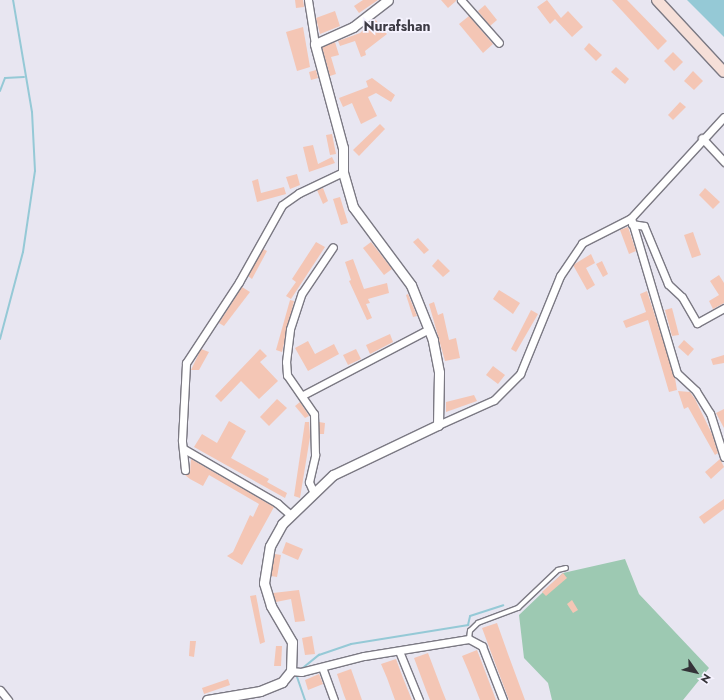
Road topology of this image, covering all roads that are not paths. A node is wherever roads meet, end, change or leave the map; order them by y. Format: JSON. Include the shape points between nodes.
{"nodes":[{"id":1,"x":308,"y":0,"type":"edge"},
{"id":2,"x":388,"y":0,"type":"edge"},
{"id":3,"x":461,"y":0,"type":"edge"},
{"id":4,"x":657,"y":0,"type":"edge"},
{"id":5,"x":499,"y":43,"type":"dead end"},
{"id":6,"x":315,"y":44,"type":"junction"},
{"id":7,"x":724,"y":72,"type":"edge"},
{"id":8,"x":724,"y":117,"type":"edge"},
{"id":9,"x":702,"y":138,"type":"junction"},
{"id":10,"x":724,"y":162,"type":"edge"},
{"id":11,"x":343,"y":172,"type":"junction"},
{"id":12,"x":632,"y":221,"type":"junction"},
{"id":13,"x":333,"y":247,"type":"dead end"},
{"id":14,"x":724,"y":308,"type":"edge"},
{"id":15,"x":429,"y":329,"type":"junction"},
{"id":16,"x":303,"y":396,"type":"junction"},
{"id":17,"x":438,"y":425,"type":"junction"},
{"id":18,"x":721,"y":439,"type":"edge"},
{"id":19,"x":184,"y":448,"type":"junction"},
{"id":20,"x":724,"y":457,"type":"edge"},
{"id":21,"x":185,"y":470,"type":"dead end"},
{"id":22,"x":314,"y":491,"type":"junction"},
{"id":23,"x":291,"y":516,"type":"junction"},
{"id":24,"x":566,"y":568,"type":"dead end"},
{"id":25,"x":469,"y":639,"type":"junction"},
{"id":26,"x":399,"y":651,"type":"junction"},
{"id":27,"x":322,"y":667,"type":"junction"},
{"id":28,"x":295,"y":672,"type":"junction"},
{"id":29,"x":0,"y":690,"type":"edge"},
{"id":30,"x":8,"y":700,"type":"edge"},
{"id":31,"x":207,"y":700,"type":"edge"},
{"id":32,"x":334,"y":700,"type":"edge"},
{"id":33,"x":419,"y":700,"type":"edge"},
{"id":34,"x":503,"y":700,"type":"edge"}],
"edges":[{"from":1,"to":6,"type":"street"},
{"from":2,"to":6,"type":"street","via":[[353,27]]},
{"from":3,"to":5,"type":"street"},
{"from":4,"to":7,"type":"main road"},
{"from":6,"to":11,"type":"street","via":[[343,148]]},
{"from":8,"to":9,"type":"street"},
{"from":9,"to":10,"type":"street"},
{"from":9,"to":12,"type":"street"},
{"from":11,"to":15,"type":"street","via":[[356,213],[404,274]]},
{"from":11,"to":19,"type":"street","via":[[299,193],[282,206],[235,288],[186,363]]},
{"from":12,"to":14,"type":"street","via":[[644,226],[668,284],[682,297],[697,323]]},
{"from":12,"to":17,"type":"street","via":[[582,243],[560,276],[520,374],[494,400]]},
{"from":12,"to":18,"type":"street","via":[[677,373],[696,390],[710,413]]},
{"from":13,"to":16,"type":"street","via":[[302,293],[290,329],[287,375]]},
{"from":15,"to":16,"type":"street"},
{"from":15,"to":17,"type":"street","via":[[438,372]]},
{"from":16,"to":22,"type":"street","via":[[314,414],[315,455],[308,482]]},
{"from":17,"to":22,"type":"street","via":[[340,471]]},
{"from":18,"to":20,"type":"street"},
{"from":19,"to":21,"type":"street"},
{"from":19,"to":23,"type":"street","via":[[277,503]]},
{"from":22,"to":23,"type":"street"},
{"from":23,"to":28,"type":"street","via":[[272,540],[264,583],[268,601],[292,642]]},
{"from":24,"to":25,"type":"lane","via":[[558,570],[518,608],[478,623],[470,631]]},
{"from":25,"to":26,"type":"street"},
{"from":25,"to":34,"type":"street","via":[[482,646]]},
{"from":26,"to":27,"type":"street"},
{"from":26,"to":33,"type":"street"},
{"from":27,"to":28,"type":"street"},
{"from":27,"to":32,"type":"street"},
{"from":28,"to":31,"type":"street","via":[[282,682],[260,691]]},
{"from":29,"to":30,"type":"street"}]}
